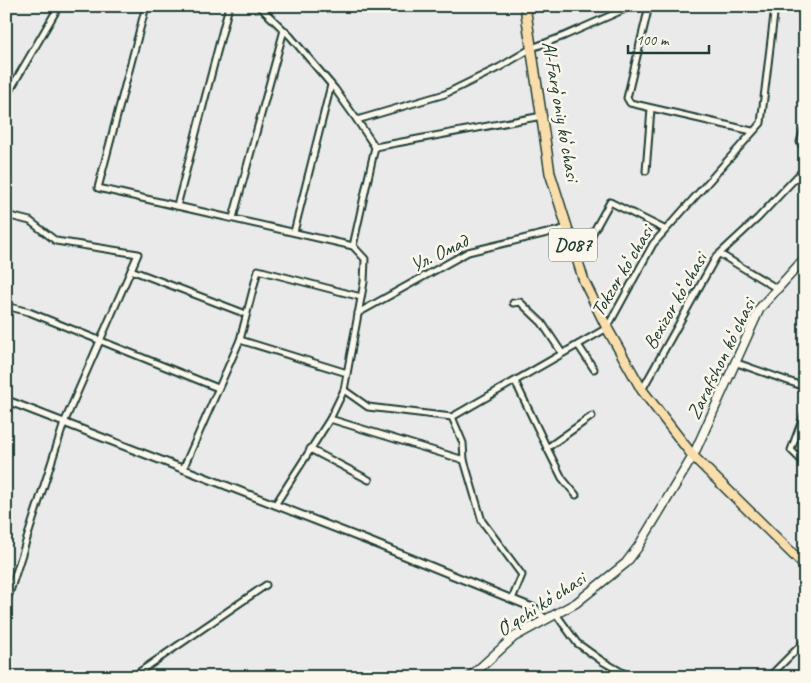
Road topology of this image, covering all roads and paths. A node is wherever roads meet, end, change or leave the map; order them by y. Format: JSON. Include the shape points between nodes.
{"nodes":[{"id":1,"x":59,"y":6,"type":"edge"},
{"id":2,"x":146,"y":6,"type":"edge"},
{"id":3,"x":229,"y":6,"type":"edge"},
{"id":4,"x":259,"y":6,"type":"edge"},
{"id":5,"x":525,"y":6,"type":"edge"},
{"id":6,"x":632,"y":6,"type":"edge"},
{"id":7,"x":649,"y":6,"type":"edge"},
{"id":8,"x":775,"y":6,"type":"edge"},
{"id":9,"x":284,"y":30,"type":"junction"},
{"id":10,"x":532,"y":48,"type":"junction"},
{"id":11,"x":331,"y":85,"type":"junction"},
{"id":12,"x":6,"y":97,"type":"edge"},
{"id":13,"x":651,"y":109,"type":"junction"},
{"id":14,"x":542,"y":116,"type":"junction"},
{"id":15,"x":357,"y":120,"type":"junction"},
{"id":16,"x":805,"y":127,"type":"edge"},
{"id":17,"x":752,"y":132,"type":"junction"},
{"id":18,"x":375,"y":147,"type":"junction"},
{"id":19,"x":805,"y":151,"type":"edge"},
{"id":20,"x":805,"y":168,"type":"edge"},
{"id":21,"x":646,"y":171,"type":"dead end"},
{"id":22,"x":177,"y":206,"type":"junction"},
{"id":23,"x":6,"y":215,"type":"edge"},
{"id":24,"x":233,"y":218,"type":"junction"},
{"id":25,"x":568,"y":228,"type":"junction"},
{"id":26,"x":664,"y":229,"type":"junction"},
{"id":27,"x":294,"y":232,"type":"junction"},
{"id":28,"x":353,"y":246,"type":"junction"},
{"id":29,"x":576,"y":254,"type":"junction"},
{"id":30,"x":720,"y":254,"type":"junction"},
{"id":31,"x":805,"y":258,"type":"edge"},
{"id":32,"x":131,"y":270,"type":"junction"},
{"id":33,"x":776,"y":288,"type":"junction"},
{"id":34,"x":361,"y":297,"type":"junction"},
{"id":35,"x":513,"y":303,"type":"dead end"},
{"id":36,"x":6,"y":306,"type":"edge"},
{"id":37,"x":358,"y":313,"type":"junction"},
{"id":38,"x":246,"y":314,"type":"junction"},
{"id":39,"x":607,"y":328,"type":"junction"},
{"id":40,"x":100,"y":340,"type":"junction"},
{"id":41,"x":240,"y":340,"type":"junction"},
{"id":42,"x":578,"y":345,"type":"junction"},
{"id":43,"x":562,"y":353,"type":"junction"},
{"id":44,"x":737,"y":363,"type":"junction"},
{"id":45,"x":594,"y":370,"type":"dead end"},
{"id":46,"x":347,"y":373,"type":"junction"},
{"id":47,"x":515,"y":381,"type":"junction"},
{"id":48,"x":805,"y":387,"type":"edge"},
{"id":49,"x":218,"y":388,"type":"junction"},
{"id":50,"x":344,"y":390,"type":"junction"},
{"id":51,"x":642,"y":390,"type":"junction"},
{"id":52,"x":6,"y":400,"type":"edge"},
{"id":53,"x":805,"y":412,"type":"edge"},
{"id":54,"x":592,"y":416,"type":"dead end"},
{"id":55,"x":452,"y":417,"type":"junction"},
{"id":56,"x":330,"y":419,"type":"junction"},
{"id":57,"x":64,"y":423,"type":"junction"},
{"id":58,"x":546,"y":448,"type":"junction"},
{"id":59,"x":310,"y":449,"type":"junction"},
{"id":60,"x":693,"y":456,"type":"junction"},
{"id":61,"x":464,"y":460,"type":"junction"},
{"id":62,"x":805,"y":464,"type":"edge"},
{"id":63,"x":182,"y":468,"type":"junction"},
{"id":64,"x":369,"y":480,"type":"dead end"},
{"id":65,"x":576,"y":495,"type":"dead end"},
{"id":66,"x":275,"y":505,"type":"junction"},
{"id":67,"x":805,"y":566,"type":"edge"},
{"id":68,"x":266,"y":585,"type":"dead end"},
{"id":69,"x":512,"y":599,"type":"junction"},
{"id":70,"x":6,"y":604,"type":"edge"},
{"id":71,"x":556,"y":614,"type":"junction"},
{"id":72,"x":545,"y":620,"type":"junction"},
{"id":73,"x":805,"y":641,"type":"edge"},
{"id":74,"x":626,"y":676,"type":"edge"},
{"id":75,"x":132,"y":677,"type":"edge"},
{"id":76,"x":470,"y":677,"type":"edge"},
{"id":77,"x":770,"y":677,"type":"edge"}],
"edges":[{"from":1,"to":12,"type":"street"},
{"from":2,"to":22,"type":"street","via":[[98,188]]},
{"from":3,"to":22,"type":"street"},
{"from":4,"to":9,"type":"street"},
{"from":5,"to":10,"type":"main road","name":"Al-Fargʻoniy koʻchasi","number":"D087"},
{"from":6,"to":10,"type":"street"},
{"from":7,"to":13,"type":"street","via":[[627,98],[630,103]]},
{"from":8,"to":17,"type":"street","name":"Tokzor koʻchasi","via":[[763,118]]},
{"from":9,"to":11,"type":"street"},
{"from":9,"to":24,"type":"street"},
{"from":10,"to":14,"type":"main road","name":"Al-Fargʻoniy koʻchasi","number":"D087"},
{"from":10,"to":15,"type":"street","via":[[500,68],[446,94]]},
{"from":11,"to":15,"type":"street"},
{"from":11,"to":27,"type":"street"},
{"from":13,"to":17,"type":"street"},
{"from":13,"to":21,"type":"street"},
{"from":14,"to":18,"type":"street"},
{"from":14,"to":25,"type":"main road","name":"Al-Fargʻoniy koʻchasi","number":"D087","via":[[550,173]]},
{"from":15,"to":18,"type":"street"},
{"from":16,"to":19,"type":"street","via":[[800,142]]},
{"from":17,"to":26,"type":"street","name":"Tokzor koʻchasi"},
{"from":18,"to":28,"type":"street"},
{"from":20,"to":30,"type":"street","name":"Bexizor koʻchasi"},
{"from":22,"to":24,"type":"street"},
{"from":23,"to":32,"type":"street","via":[[30,221],[56,241],[138,254]]},
{"from":24,"to":27,"type":"street"},
{"from":25,"to":29,"type":"main road","name":"Al-Fargʻoniy koʻchasi","number":"D087"},
{"from":25,"to":37,"type":"street","name":"Ул. Омад","via":[[468,252]]},
{"from":26,"to":29,"type":"street","via":[[610,202],[589,240]]},
{"from":26,"to":39,"type":"street","name":"Tokzor koʻchasi"},
{"from":27,"to":28,"type":"street"},
{"from":28,"to":34,"type":"street","via":[[364,259]]},
{"from":29,"to":39,"type":"main road","name":"Al-Fargʻoniy koʻchasi","number":"D087","via":[[584,281]]},
{"from":30,"to":33,"type":"street"},
{"from":30,"to":51,"type":"street","name":"Bexizor koʻchasi","via":[[708,269]]},
{"from":31,"to":33,"type":"main road","name":"Zarafshon koʻchasi"},
{"from":32,"to":38,"type":"street"},
{"from":32,"to":40,"type":"street"},
{"from":33,"to":44,"type":"main road","name":"Zarafshon koʻchasi","via":[[752,324]]},
{"from":34,"to":37,"type":"street"},
{"from":34,"to":38,"type":"street","via":[[258,270]]},
{"from":35,"to":43,"type":"street","via":[[520,302],[542,323]]},
{"from":36,"to":40,"type":"street"},
{"from":37,"to":46,"type":"street"},
{"from":38,"to":41,"type":"street"},
{"from":39,"to":42,"type":"street","name":"Tokzor koʻchasi"},
{"from":39,"to":51,"type":"main road","name":"Al-Fargʻoniy koʻchasi","number":"D087"},
{"from":40,"to":49,"type":"street"},
{"from":40,"to":57,"type":"street"},
{"from":41,"to":46,"type":"street"},
{"from":41,"to":49,"type":"street"},
{"from":42,"to":43,"type":"street","name":"Tokzor koʻchasi"},
{"from":42,"to":45,"type":"street"},
{"from":43,"to":47,"type":"street","name":"Tokzor koʻchasi"},
{"from":44,"to":48,"type":"street"},
{"from":44,"to":60,"type":"main road","name":"Zarafshon koʻchasi"},
{"from":46,"to":50,"type":"street"},
{"from":47,"to":55,"type":"street","name":"Tokzor koʻchasi"},
{"from":47,"to":58,"type":"street"},
{"from":49,"to":63,"type":"street"},
{"from":50,"to":55,"type":"street","via":[[368,407]]},
{"from":50,"to":56,"type":"street"},
{"from":51,"to":60,"type":"main road","name":"Al-Fargʻoniy koʻchasi","number":"D087"},
{"from":52,"to":57,"type":"street"},
{"from":53,"to":62,"type":"street","via":[[792,450]]},
{"from":54,"to":58,"type":"street"},
{"from":55,"to":61,"type":"street","via":[[462,443]]},
{"from":56,"to":59,"type":"street"},
{"from":56,"to":61,"type":"street"},
{"from":57,"to":63,"type":"street"},
{"from":57,"to":70,"type":"street"},
{"from":58,"to":65,"type":"street","via":[[562,478]]},
{"from":59,"to":64,"type":"street"},
{"from":59,"to":66,"type":"street"},
{"from":60,"to":67,"type":"main road","number":"D087"},
{"from":60,"to":71,"type":"main road","name":"Oʻqchi koʻchasi","via":[[626,563],[576,603]]},
{"from":61,"to":69,"type":"street","via":[[482,521],[522,575]]},
{"from":63,"to":66,"type":"street"},
{"from":66,"to":69,"type":"street"},
{"from":68,"to":75,"type":"street"},
{"from":69,"to":72,"type":"street","via":[[536,609]]},
{"from":71,"to":72,"type":"main road","name":"Oʻqchi koʻchasi"},
{"from":71,"to":74,"type":"street","via":[[576,643]]},
{"from":72,"to":76,"type":"main road","name":"Oʻqchi koʻchasi","via":[[514,638]]},
{"from":73,"to":77,"type":"street"}]}
